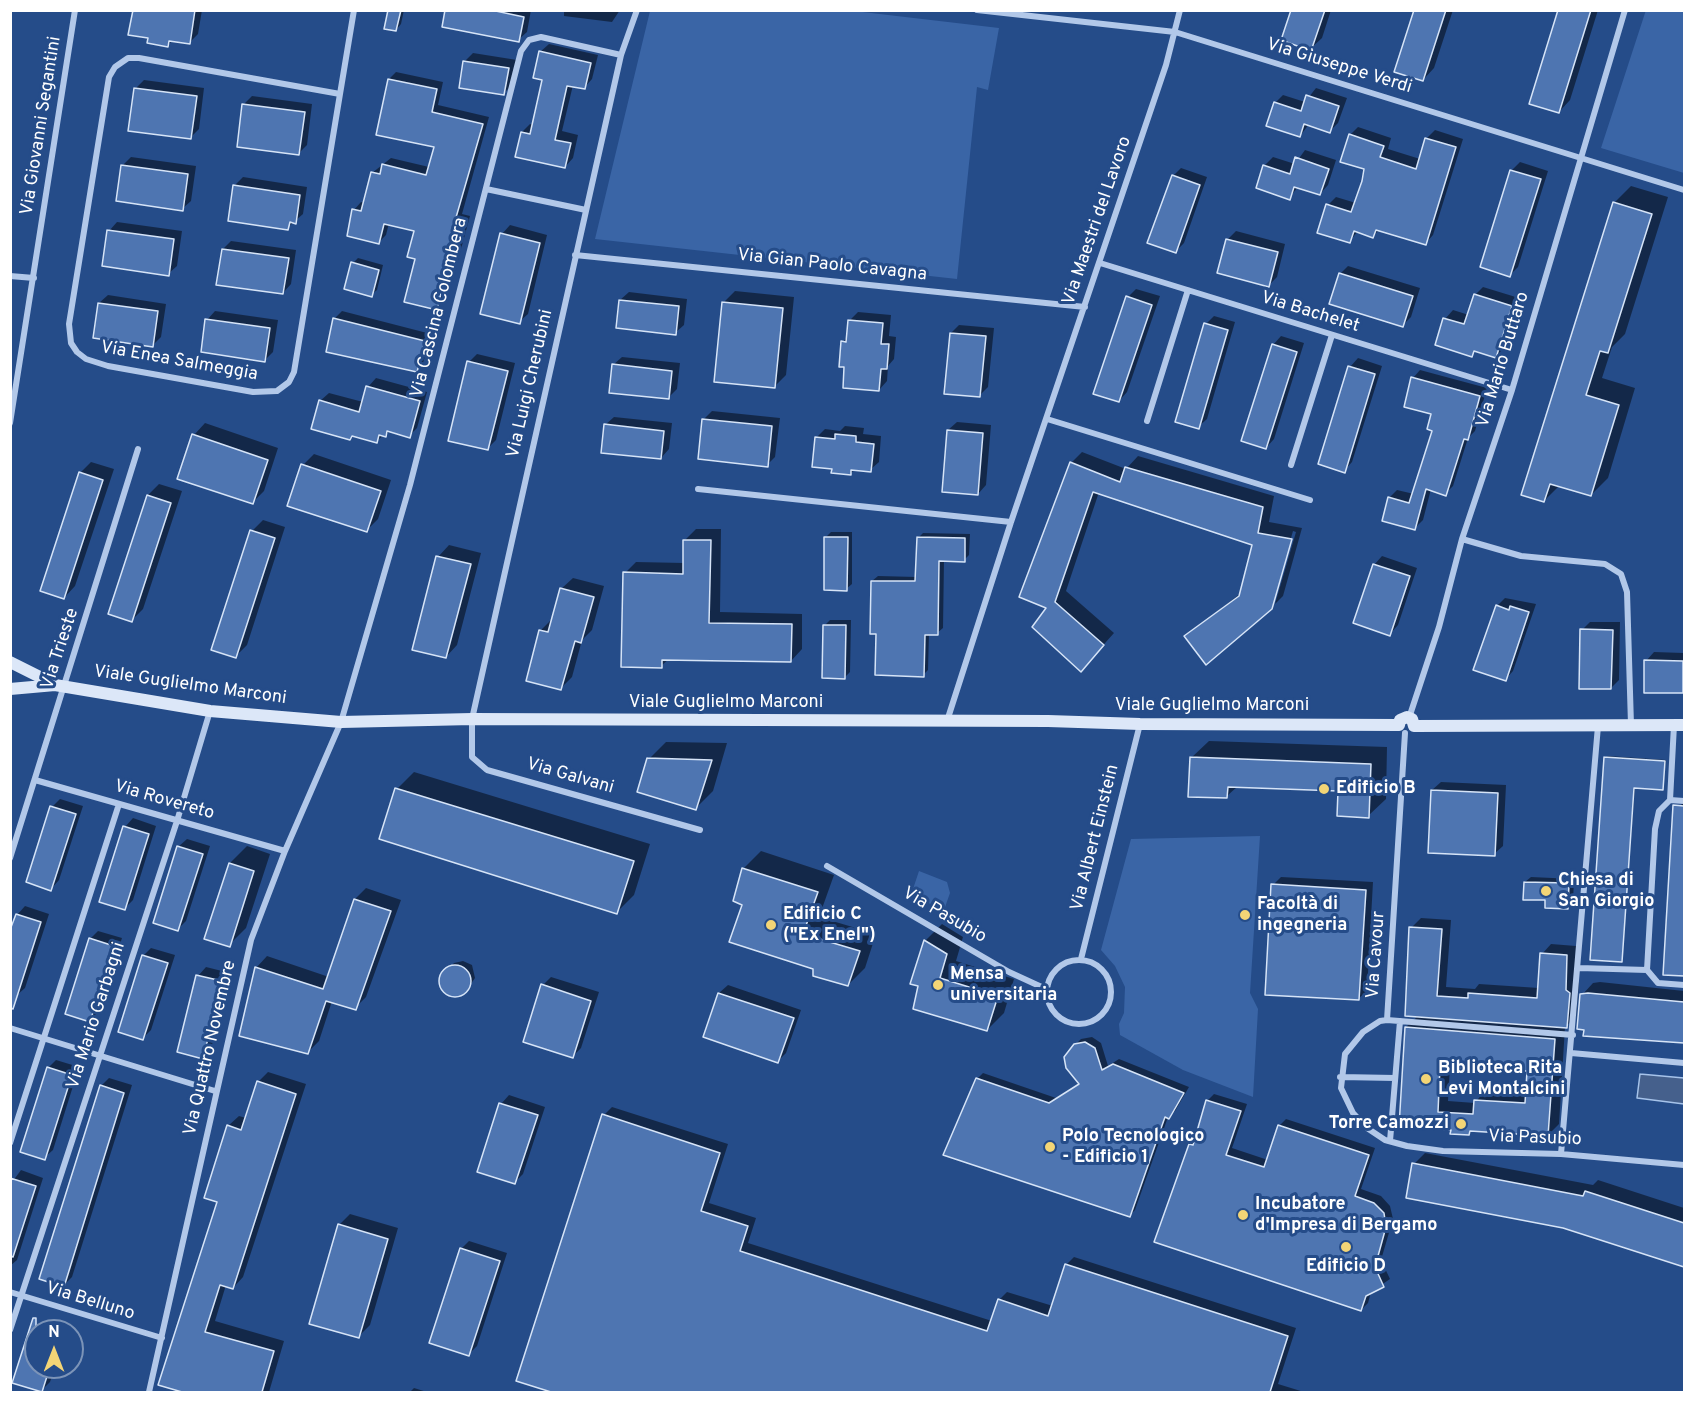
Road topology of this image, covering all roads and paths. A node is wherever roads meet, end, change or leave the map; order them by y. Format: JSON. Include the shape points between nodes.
{"nodes":[{"id":1,"x":75,"y":10,"type":"edge"},
{"id":2,"x":354,"y":10,"type":"edge"},
{"id":3,"x":637,"y":10,"type":"edge"},
{"id":4,"x":977,"y":10,"type":"edge"},
{"id":5,"x":1180,"y":10,"type":"edge"},
{"id":6,"x":1625,"y":10,"type":"edge"},
{"id":7,"x":1175,"y":32,"type":"junction"},
{"id":8,"x":621,"y":54,"type":"junction"},
{"id":9,"x":340,"y":94,"type":"junction"},
{"id":10,"x":1581,"y":157,"type":"junction"},
{"id":11,"x":486,"y":189,"type":"junction"},
{"id":12,"x":1684,"y":190,"type":"edge"},
{"id":13,"x":586,"y":210,"type":"junction"},
{"id":14,"x":575,"y":255,"type":"junction"},
{"id":15,"x":1100,"y":262,"type":"junction"},
{"id":16,"x":10,"y":276,"type":"edge"},
{"id":17,"x":34,"y":278,"type":"junction"},
{"id":18,"x":1188,"y":290,"type":"junction"},
{"id":19,"x":1085,"y":307,"type":"junction"},
{"id":20,"x":1332,"y":335,"type":"junction"},
{"id":21,"x":1512,"y":390,"type":"junction"},
{"id":22,"x":1047,"y":418,"type":"junction"},
{"id":23,"x":1147,"y":420,"type":"dead end"},
{"id":24,"x":10,"y":423,"type":"edge"},
{"id":25,"x":138,"y":449,"type":"dead end"},
{"id":26,"x":1291,"y":465,"type":"dead end"},
{"id":27,"x":698,"y":489,"type":"dead end"},
{"id":28,"x":1310,"y":500,"type":"dead end"},
{"id":29,"x":1011,"y":522,"type":"junction"},
{"id":30,"x":1462,"y":539,"type":"junction"},
{"id":31,"x":10,"y":662,"type":"edge"},
{"id":32,"x":61,"y":686,"type":"junction"},
{"id":33,"x":10,"y":689,"type":"edge"},
{"id":34,"x":210,"y":711,"type":"junction"},
{"id":35,"x":472,"y":719,"type":"junction"},
{"id":36,"x":341,"y":722,"type":"junction"},
{"id":37,"x":947,"y":722,"type":"junction"},
{"id":38,"x":1140,"y":724,"type":"junction"},
{"id":39,"x":1407,"y":725,"type":"junction"},
{"id":40,"x":1599,"y":725,"type":"junction"},
{"id":41,"x":1631,"y":725,"type":"junction"},
{"id":42,"x":1679,"y":725,"type":"edge"},
{"id":43,"x":34,"y":780,"type":"junction"},
{"id":44,"x":1670,"y":800,"type":"junction"},
{"id":45,"x":1684,"y":801,"type":"edge"},
{"id":46,"x":119,"y":804,"type":"junction"},
{"id":47,"x":177,"y":821,"type":"junction"},
{"id":48,"x":700,"y":830,"type":"dead end"},
{"id":49,"x":285,"y":851,"type":"junction"},
{"id":50,"x":10,"y":858,"type":"edge"},
{"id":51,"x":827,"y":866,"type":"dead end"},
{"id":52,"x":1081,"y":959,"type":"junction"},
{"id":53,"x":1579,"y":968,"type":"junction"},
{"id":54,"x":1647,"y":970,"type":"junction"},
{"id":55,"x":1684,"y":985,"type":"edge"},
{"id":56,"x":1046,"y":989,"type":"junction"},
{"id":57,"x":1387,"y":1020,"type":"junction"},
{"id":58,"x":1400,"y":1021,"type":"junction"},
{"id":59,"x":10,"y":1028,"type":"edge"},
{"id":60,"x":1573,"y":1035,"type":"junction"},
{"id":61,"x":45,"y":1039,"type":"junction"},
{"id":62,"x":1571,"y":1053,"type":"junction"},
{"id":63,"x":99,"y":1056,"type":"junction"},
{"id":64,"x":1684,"y":1063,"type":"edge"},
{"id":65,"x":1340,"y":1077,"type":"junction"},
{"id":66,"x":1395,"y":1078,"type":"junction"},
{"id":67,"x":215,"y":1091,"type":"junction"},
{"id":68,"x":1388,"y":1140,"type":"junction"},
{"id":69,"x":10,"y":1143,"type":"edge"},
{"id":70,"x":1562,"y":1154,"type":"junction"},
{"id":71,"x":1684,"y":1165,"type":"edge"},
{"id":72,"x":10,"y":1292,"type":"edge"},
{"id":73,"x":21,"y":1296,"type":"junction"},
{"id":74,"x":10,"y":1330,"type":"edge"},
{"id":75,"x":162,"y":1338,"type":"junction"},
{"id":76,"x":149,"y":1392,"type":"edge"}],
"edges":[{"from":1,"to":17,"type":"street","name":"Via Giovanni Segantini"},
{"from":2,"to":9,"type":"street","name":"Via Enea Salmeggia"},
{"from":3,"to":8,"type":"street"},
{"from":4,"to":7,"type":"street","name":"Via Giuseppe Verdi"},
{"from":5,"to":7,"type":"street","name":"Via Maestri del Lavoro"},
{"from":6,"to":10,"type":"street","name":"Via Mario Buttaro"},
{"from":7,"to":10,"type":"street","name":"Via Giuseppe Verdi"},
{"from":7,"to":15,"type":"street","name":"Via Maestri del Lavoro"},
{"from":8,"to":11,"type":"street","name":"Via Cascina Colombera","via":[[541,37],[525,43]]},
{"from":8,"to":13,"type":"street","name":"Via Luigi Cherubini"},
{"from":9,"to":9,"type":"street","name":"Via Enea Salmeggia","via":[[139,58],[129,58],[115,67],[110,77],[69,324],[71,343],[77,352],[108,366],[253,392],[271,392],[285,386],[294,372]]},
{"from":10,"to":12,"type":"street","name":"Via Giuseppe Verdi"},
{"from":10,"to":21,"type":"street","name":"Via Mario Buttaro"},
{"from":11,"to":13,"type":"street"},
{"from":11,"to":36,"type":"street","name":"Via Cascina Colombera","via":[[410,485]]},
{"from":13,"to":14,"type":"street","name":"Via Luigi Cherubini"},
{"from":14,"to":19,"type":"street","name":"Via Gian Paolo Cavagna"},
{"from":14,"to":35,"type":"street","name":"Via Luigi Cherubini"},
{"from":15,"to":18,"type":"street","name":"Via Bachelet"},
{"from":15,"to":19,"type":"street","name":"Via Maestri del Lavoro"},
{"from":16,"to":17,"type":"street"},
{"from":17,"to":24,"type":"street","name":"Via Giovanni Segantini"},
{"from":18,"to":20,"type":"street","name":"Via Bachelet"},
{"from":18,"to":23,"type":"street"},
{"from":19,"to":22,"type":"street","name":"Via Maestri del Lavoro"},
{"from":20,"to":21,"type":"street","name":"Via Bachelet"},
{"from":20,"to":26,"type":"street"},
{"from":21,"to":30,"type":"street","name":"Via Mario Buttaro"},
{"from":22,"to":28,"type":"street"},
{"from":22,"to":29,"type":"street","name":"Via Maestri del Lavoro"},
{"from":25,"to":32,"type":"street","name":"Via Trieste"},
{"from":27,"to":29,"type":"street"},
{"from":29,"to":37,"type":"street","name":"Via Maestri del Lavoro"},
{"from":30,"to":39,"type":"street","name":"Via Mario Buttaro"},
{"from":30,"to":41,"type":"street","via":[[1521,556],[1605,564],[1621,574],[1627,592]]},
{"from":31,"to":32,"type":"street","name":"Viale Guglielmo Marconi"},
{"from":32,"to":33,"type":"street","name":"Viale Guglielmo Marconi"},
{"from":32,"to":34,"type":"street","name":"Viale Guglielmo Marconi"},
{"from":32,"to":43,"type":"street","name":"Via Trieste"},
{"from":34,"to":36,"type":"street","name":"Viale Guglielmo Marconi"},
{"from":34,"to":47,"type":"street","name":"Via Mario Garbagni"},
{"from":35,"to":36,"type":"street","name":"Viale Guglielmo Marconi"},
{"from":35,"to":37,"type":"street","name":"Viale Guglielmo Marconi"},
{"from":35,"to":48,"type":"street","name":"Via Galvani","via":[[472,757],[487,770]]},
{"from":36,"to":49,"type":"street","name":"Via Quattro Novembre"},
{"from":37,"to":38,"type":"street","name":"Viale Guglielmo Marconi"},
{"from":38,"to":39,"type":"street","name":"Viale Guglielmo Marconi"},
{"from":38,"to":52,"type":"street","name":"Via Albert Einstein"},
{"from":39,"to":40,"type":"street","name":"Viale Guglielmo Marconi"},
{"from":39,"to":57,"type":"street","name":"Via Cavour"},
{"from":40,"to":41,"type":"street","name":"Viale Guglielmo Marconi"},
{"from":40,"to":53,"type":"street"},
{"from":41,"to":42,"type":"street","name":"Viale Guglielmo Marconi"},
{"from":42,"to":44,"type":"street"},
{"from":43,"to":46,"type":"street","name":"Via Rovereto"},
{"from":43,"to":50,"type":"street","name":"Via Trieste"},
{"from":44,"to":45,"type":"street"},
{"from":44,"to":54,"type":"street","via":[[1659,811],[1655,829]]},
{"from":46,"to":47,"type":"street","name":"Via Rovereto"},
{"from":46,"to":61,"type":"street"},
{"from":47,"to":49,"type":"street","name":"Via Rovereto"},
{"from":47,"to":63,"type":"street","name":"Via Mario Garbagni"},
{"from":49,"to":67,"type":"street","name":"Via Quattro Novembre","via":[[251,940]]},
{"from":51,"to":56,"type":"street","name":"Via Pasubio","via":[[1009,972]]},
{"from":52,"to":56,"type":"street","via":[[1062,964]]},
{"from":52,"to":56,"type":"street","via":[[1100,966],[1107,974],[1112,993],[1105,1012],[1088,1023],[1069,1023],[1052,1010]]},
{"from":53,"to":54,"type":"street"},
{"from":53,"to":60,"type":"street"},
{"from":54,"to":55,"type":"street","via":[[1658,983]]},
{"from":57,"to":58,"type":"street"},
{"from":57,"to":65,"type":"street","name":"Via Cavour","via":[[1370,1027],[1350,1046]]},
{"from":58,"to":60,"type":"street"},
{"from":58,"to":66,"type":"street"},
{"from":59,"to":61,"type":"street"},
{"from":60,"to":62,"type":"street"},
{"from":61,"to":63,"type":"street"},
{"from":61,"to":69,"type":"street"},
{"from":62,"to":64,"type":"street"},
{"from":62,"to":70,"type":"street"},
{"from":63,"to":67,"type":"street"},
{"from":63,"to":73,"type":"street","name":"Via Mario Garbagni"},
{"from":65,"to":66,"type":"street"},
{"from":65,"to":68,"type":"street","via":[[1353,1113],[1366,1128]]},
{"from":66,"to":68,"type":"street"},
{"from":67,"to":75,"type":"street","name":"Via Quattro Novembre"},
{"from":68,"to":70,"type":"street","name":"Via Pasubio","via":[[1443,1151]]},
{"from":70,"to":71,"type":"street","name":"Via Pasubio"},
{"from":72,"to":73,"type":"street","name":"Via Belluno"},
{"from":73,"to":74,"type":"street","name":"Via Mario Garbagni"},
{"from":73,"to":75,"type":"street","name":"Via Belluno"},
{"from":75,"to":76,"type":"street","name":"Via Quattro Novembre"}]}
